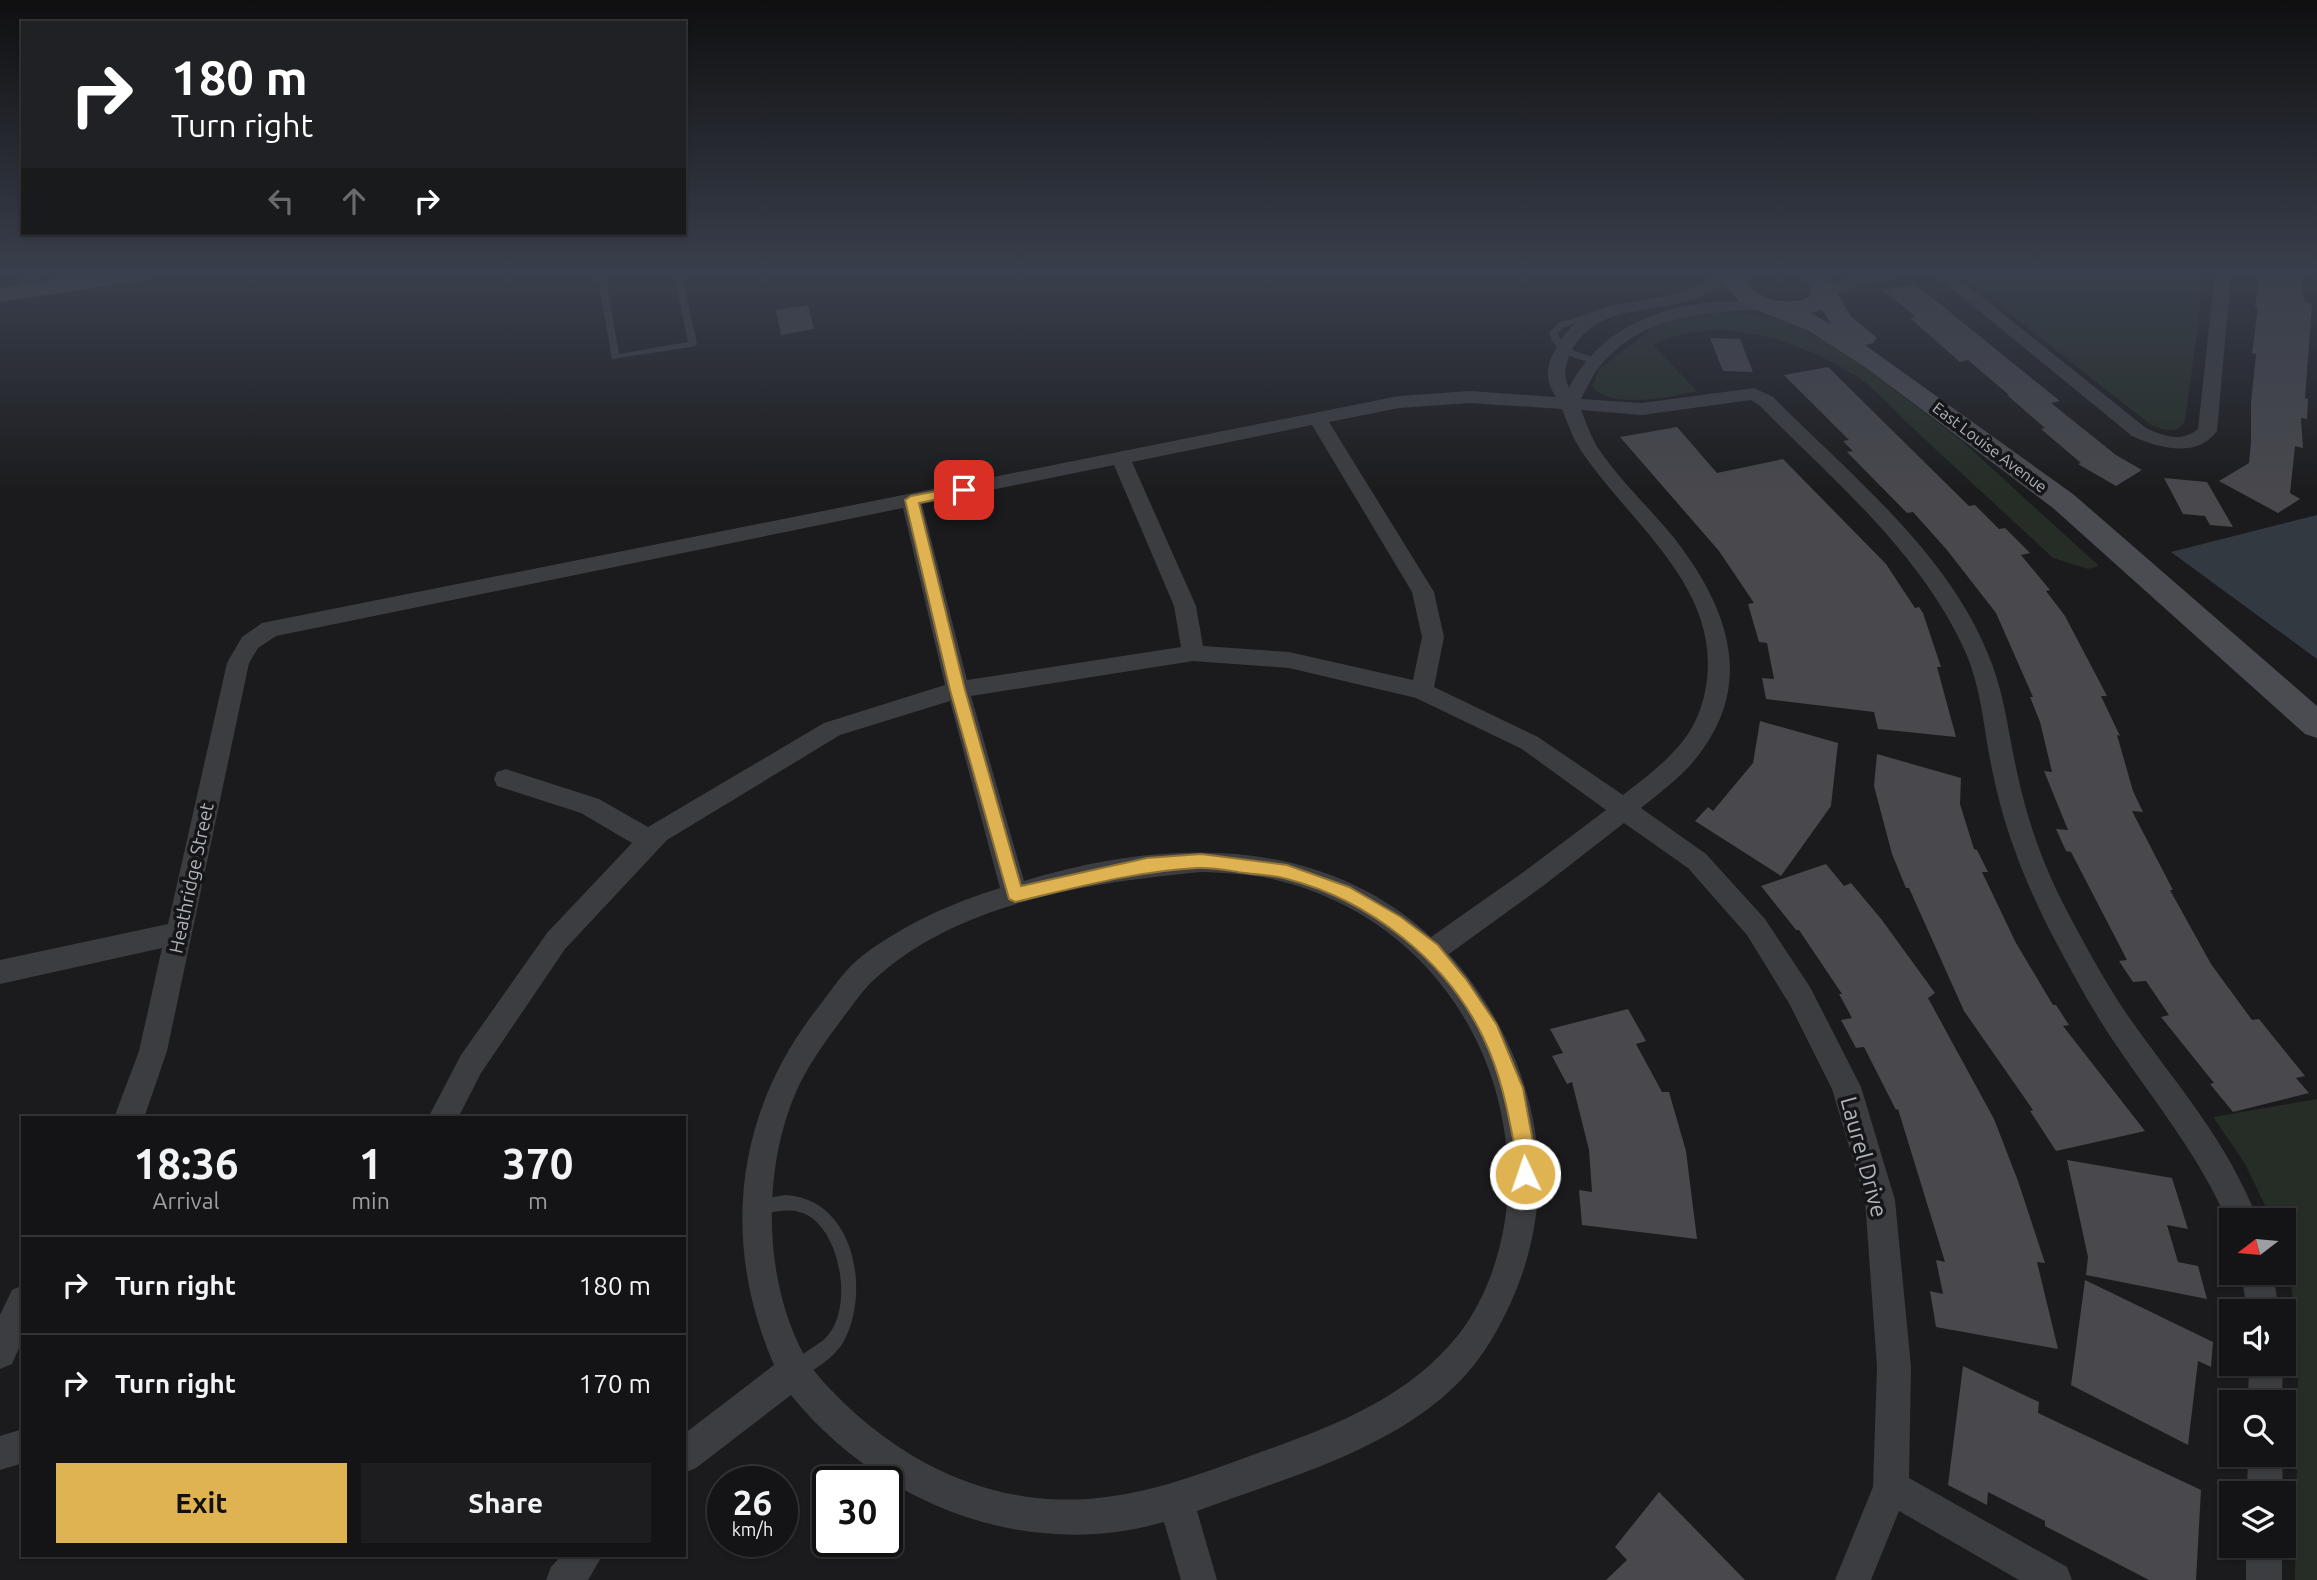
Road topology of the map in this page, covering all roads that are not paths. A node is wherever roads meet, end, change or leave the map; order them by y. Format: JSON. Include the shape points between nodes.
{"nodes":[{"id":1,"x":613,"y":347,"type":"edge"},
{"id":2,"x":677,"y":347,"type":"edge"},
{"id":3,"x":1567,"y":347,"type":"edge"},
{"id":4,"x":1610,"y":347,"type":"edge"},
{"id":5,"x":1850,"y":347,"type":"edge"},
{"id":6,"x":1879,"y":347,"type":"edge"},
{"id":7,"x":2033,"y":347,"type":"edge"},
{"id":8,"x":2216,"y":347,"type":"edge"},
{"id":9,"x":1565,"y":350,"type":"junction"},
{"id":10,"x":1595,"y":360,"type":"junction"},
{"id":11,"x":1569,"y":404,"type":"junction"},
{"id":12,"x":1318,"y":419,"type":"junction"},
{"id":13,"x":1121,"y":459,"type":"junction"},
{"id":14,"x":911,"y":500,"type":"junction"},
{"id":15,"x":2063,"y":501,"type":"junction"},
{"id":16,"x":1193,"y":653,"type":"junction"},
{"id":17,"x":958,"y":690,"type":"junction"},
{"id":18,"x":1422,"y":691,"type":"junction"},
{"id":19,"x":2314,"y":723,"type":"edge"},
{"id":20,"x":506,"y":779,"type":"dead end"},
{"id":21,"x":1626,"y":808,"type":"junction"},
{"id":22,"x":650,"y":841,"type":"junction"},
{"id":23,"x":1015,"y":894,"type":"junction"},
{"id":24,"x":179,"y":933,"type":"junction"},
{"id":25,"x":1432,"y":951,"type":"junction"},
{"id":26,"x":0,"y":972,"type":"edge"},
{"id":27,"x":130,"y":1116,"type":"edge"},
{"id":28,"x":444,"y":1116,"type":"edge"},
{"id":29,"x":756,"y":1206,"type":"junction"},
{"id":30,"x":2238,"y":1208,"type":"edge"},
{"id":31,"x":21,"y":1305,"type":"edge"},
{"id":32,"x":0,"y":1352,"type":"edge"},
{"id":33,"x":793,"y":1372,"type":"junction"},
{"id":34,"x":21,"y":1447,"type":"edge"},
{"id":35,"x":0,"y":1453,"type":"edge"},
{"id":36,"x":686,"y":1454,"type":"edge"},
{"id":37,"x":1891,"y":1487,"type":"junction"},
{"id":38,"x":1176,"y":1500,"type":"junction"},
{"id":39,"x":583,"y":1557,"type":"edge"},
{"id":40,"x":2264,"y":1558,"type":"edge"},
{"id":41,"x":564,"y":1580,"type":"edge"},
{"id":42,"x":1199,"y":1580,"type":"edge"},
{"id":43,"x":1853,"y":1580,"type":"edge"},
{"id":44,"x":2054,"y":1580,"type":"edge"},
{"id":45,"x":2264,"y":1580,"type":"edge"}],
"edges":[{"from":1,"to":2,"type":"lane","via":[[615,357]]},
{"from":3,"to":9,"type":"street"},
{"from":4,"to":10,"type":"street"},
{"from":5,"to":15,"type":"street","name":"East Louise Avenue"},
{"from":6,"to":15,"type":"street","name":"East Louise Avenue","via":[[1969,408],[2031,464]]},
{"from":7,"to":8,"type":"street","via":[[2139,432],[2162,442],[2197,442],[2207,431]]},
{"from":9,"to":10,"type":"lane"},
{"from":9,"to":11,"type":"street","via":[[1556,375]]},
{"from":10,"to":11,"type":"street"},
{"from":11,"to":12,"type":"street","via":[[1435,398]]},
{"from":11,"to":21,"type":"street","via":[[1591,452],[1696,586],[1718,650],[1716,696],[1699,738],[1682,760]]},
{"from":11,"to":30,"type":"street","via":[[1642,409],[1754,394],[1766,401],[1915,555],[1976,652],[1989,687],[2015,816],[2036,876],[2062,929],[2125,1034],[2208,1152]]},
{"from":12,"to":13,"type":"street"},
{"from":12,"to":18,"type":"street","via":[[1423,592],[1433,637]]},
{"from":13,"to":14,"type":"street"},
{"from":13,"to":16,"type":"street","via":[[1185,606]]},
{"from":14,"to":17,"type":"street"},
{"from":14,"to":24,"type":"street","name":"Heathridge Street","via":[[287,625],[252,639],[238,663]]},
{"from":15,"to":19,"type":"street","name":"East Louise Avenue"},
{"from":16,"to":17,"type":"street","name":"Laurel Drive"},
{"from":16,"to":18,"type":"street","name":"Laurel Drive","via":[[1289,660]]},
{"from":17,"to":22,"type":"street","name":"Laurel Drive","via":[[832,729]]},
{"from":17,"to":23,"type":"street"},
{"from":18,"to":21,"type":"street","name":"Laurel Drive","via":[[1530,743]]},
{"from":20,"to":22,"type":"street","via":[[590,806]]},
{"from":21,"to":25,"type":"street"},
{"from":21,"to":37,"type":"street","name":"Laurel Drive","via":[[1697,861],[1756,927],[1800,996],[1846,1087],[1880,1200],[1894,1367]]},
{"from":22,"to":28,"type":"street","name":"Laurel Drive","via":[[556,941],[471,1064]]},
{"from":23,"to":25,"type":"street","via":[[1147,865],[1201,860],[1244,864],[1287,872],[1343,892],[1395,922]]},
{"from":23,"to":29,"type":"street","via":[[943,920],[869,966],[815,1032],[791,1070],[772,1116]]},
{"from":24,"to":26,"type":"street"},
{"from":24,"to":27,"type":"street","name":"Heathridge Street","via":[[153,1051]]},
{"from":25,"to":38,"type":"street","via":[[1490,1031],[1514,1088],[1525,1153],[1524,1215],[1504,1285],[1474,1340],[1436,1381],[1376,1424]]},
{"from":29,"to":33,"type":"street","via":[[764,1284]]},
{"from":29,"to":33,"type":"lane","via":[[796,1203],[811,1209],[826,1221],[848,1268],[849,1294],[837,1338]]},
{"from":31,"to":32,"type":"street"},
{"from":33,"to":36,"type":"street"},
{"from":33,"to":38,"type":"street","via":[[864,1447],[908,1476],[956,1498],[1013,1512],[1061,1517],[1115,1515]]},
{"from":34,"to":35,"type":"street"},
{"from":37,"to":43,"type":"street","name":"Laurel Drive"},
{"from":37,"to":44,"type":"street"},
{"from":38,"to":42,"type":"street"},
{"from":39,"to":41,"type":"street"},
{"from":40,"to":45,"type":"street"}]}
